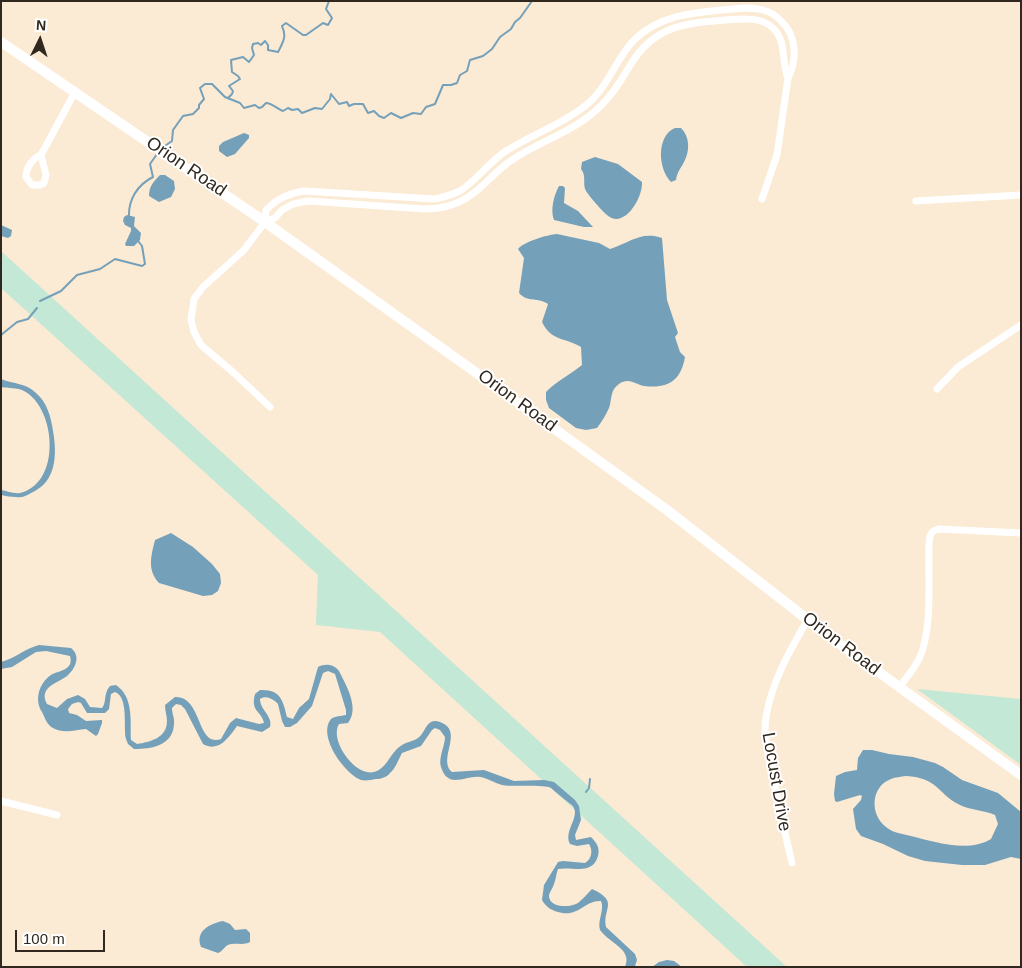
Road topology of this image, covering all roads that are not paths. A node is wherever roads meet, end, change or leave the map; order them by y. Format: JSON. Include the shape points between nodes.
{"nodes":[{"id":1,"x":699,"y":12,"type":"junction"},
{"id":2,"x":700,"y":22,"type":"junction"},
{"id":3,"x":1,"y":42,"type":"edge"},
{"id":4,"x":788,"y":78,"type":"junction"},
{"id":5,"x":75,"y":92,"type":"junction"},
{"id":6,"x":596,"y":95,"type":"junction"},
{"id":7,"x":606,"y":102,"type":"junction"},
{"id":8,"x":526,"y":139,"type":"junction"},
{"id":9,"x":531,"y":148,"type":"junction"},
{"id":10,"x":42,"y":155,"type":"dead end"},
{"id":11,"x":327,"y":192,"type":"junction"},
{"id":12,"x":1021,"y":194,"type":"edge"},
{"id":13,"x":284,"y":196,"type":"junction"},
{"id":14,"x":430,"y":199,"type":"junction"},
{"id":15,"x":762,"y":199,"type":"dead end"},
{"id":16,"x":916,"y":201,"type":"dead end"},
{"id":17,"x":326,"y":202,"type":"junction"},
{"id":18,"x":290,"y":206,"type":"junction"},
{"id":19,"x":429,"y":209,"type":"junction"},
{"id":20,"x":265,"y":222,"type":"junction"},
{"id":21,"x":1021,"y":325,"type":"edge"},
{"id":22,"x":937,"y":389,"type":"dead end"},
{"id":23,"x":270,"y":408,"type":"dead end"},
{"id":24,"x":1021,"y":533,"type":"edge"},
{"id":25,"x":808,"y":619,"type":"junction"},
{"id":26,"x":899,"y":688,"type":"junction"},
{"id":27,"x":1021,"y":775,"type":"edge"},
{"id":28,"x":1,"y":801,"type":"edge"},
{"id":29,"x":57,"y":815,"type":"dead end"},
{"id":30,"x":792,"y":863,"type":"dead end"}],
"edges":[{"from":1,"to":2,"type":"street"},
{"from":1,"to":4,"type":"street","via":[[752,8],[770,12],[790,32],[793,41],[793,68]]},
{"from":1,"to":6,"type":"street","via":[[664,20],[641,34]]},
{"from":2,"to":4,"type":"street","via":[[756,19],[766,23],[781,41]]},
{"from":2,"to":7,"type":"street","via":[[668,30],[649,41],[641,48]]},
{"from":3,"to":5,"type":"main road","name":"Orion Road"},
{"from":4,"to":15,"type":"street","via":[[777,155]]},
{"from":5,"to":10,"type":"street"},
{"from":5,"to":20,"type":"main road","name":"Orion Road"},
{"from":6,"to":7,"type":"street"},
{"from":6,"to":8,"type":"street","via":[[569,117]]},
{"from":7,"to":9,"type":"street","via":[[576,125]]},
{"from":8,"to":9,"type":"street"},
{"from":8,"to":14,"type":"street","via":[[493,160],[462,190]]},
{"from":9,"to":19,"type":"street","via":[[501,168],[475,193],[459,202]]},
{"from":11,"to":13,"type":"street","via":[[304,191]]},
{"from":11,"to":14,"type":"street"},
{"from":11,"to":17,"type":"street"},
{"from":12,"to":16,"type":"street"},
{"from":13,"to":18,"type":"street"},
{"from":13,"to":20,"type":"street","via":[[266,210]]},
{"from":14,"to":19,"type":"street"},
{"from":17,"to":18,"type":"street","via":[[308,201]]},
{"from":17,"to":19,"type":"street"},
{"from":18,"to":20,"type":"street"},
{"from":20,"to":23,"type":"street","via":[[244,250],[203,287],[194,299],[191,320],[201,345]]},
{"from":20,"to":25,"type":"main road","name":"Orion Road","via":[[631,484]]},
{"from":21,"to":22,"type":"street","via":[[967,361]]},
{"from":24,"to":26,"type":"street","via":[[933,531],[929,544],[924,646],[919,660]]},
{"from":25,"to":26,"type":"main road","name":"Orion Road"},
{"from":25,"to":30,"type":"street","name":"Locust Drive","via":[[786,659],[766,717],[765,733]]},
{"from":26,"to":27,"type":"main road","name":"Orion Road"},
{"from":28,"to":29,"type":"street"}]}
